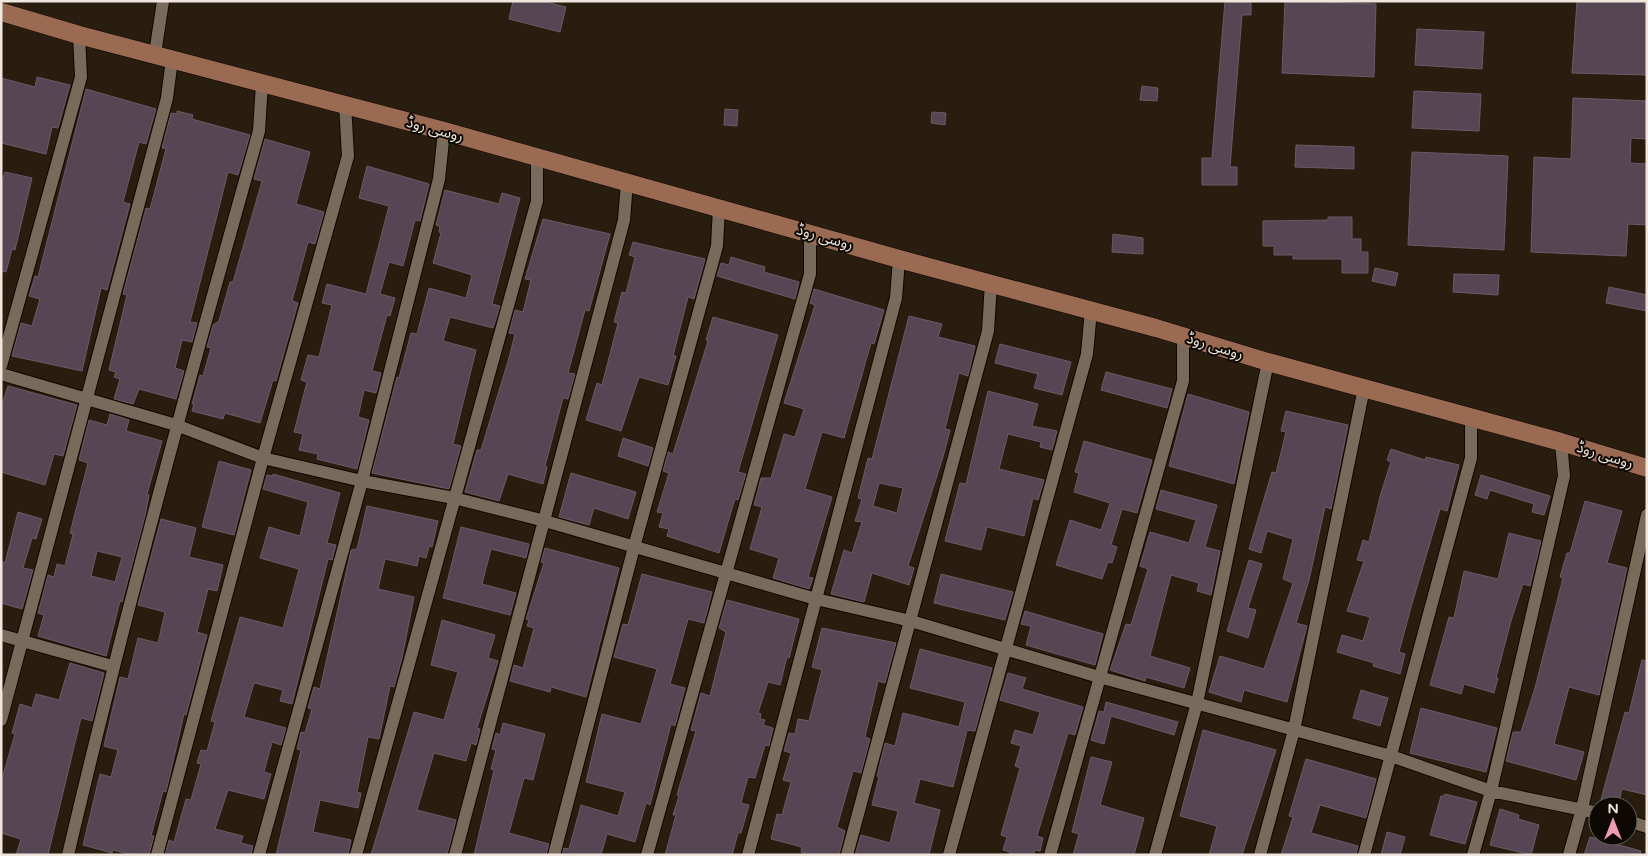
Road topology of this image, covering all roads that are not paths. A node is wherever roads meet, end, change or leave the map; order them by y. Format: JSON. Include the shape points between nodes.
{"nodes":[{"id":1,"x":164,"y":1,"type":"edge"},
{"id":2,"x":1,"y":12,"type":"edge"},
{"id":3,"x":79,"y":34,"type":"junction"},
{"id":4,"x":163,"y":57,"type":"junction"},
{"id":5,"x":262,"y":83,"type":"junction"},
{"id":6,"x":344,"y":104,"type":"junction"},
{"id":7,"x":444,"y":131,"type":"junction"},
{"id":8,"x":537,"y":157,"type":"junction"},
{"id":9,"x":627,"y":182,"type":"junction"},
{"id":10,"x":719,"y":208,"type":"junction"},
{"id":11,"x":810,"y":233,"type":"junction"},
{"id":12,"x":899,"y":259,"type":"junction"},
{"id":13,"x":992,"y":283,"type":"junction"},
{"id":14,"x":1091,"y":310,"type":"junction"},
{"id":15,"x":1183,"y":336,"type":"junction"},
{"id":16,"x":1268,"y":362,"type":"junction"},
{"id":17,"x":1,"y":366,"type":"edge"},
{"id":18,"x":1,"y":374,"type":"edge"},
{"id":19,"x":1364,"y":388,"type":"junction"},
{"id":20,"x":88,"y":398,"type":"junction"},
{"id":21,"x":1471,"y":418,"type":"junction"},
{"id":22,"x":176,"y":424,"type":"junction"},
{"id":23,"x":1561,"y":442,"type":"junction"},
{"id":24,"x":263,"y":458,"type":"junction"},
{"id":25,"x":1647,"y":468,"type":"edge"},
{"id":26,"x":362,"y":481,"type":"junction"},
{"id":27,"x":454,"y":498,"type":"junction"},
{"id":28,"x":1647,"y":515,"type":"edge"},
{"id":29,"x":544,"y":521,"type":"junction"},
{"id":30,"x":634,"y":546,"type":"junction"},
{"id":31,"x":727,"y":573,"type":"junction"},
{"id":32,"x":816,"y":599,"type":"junction"},
{"id":33,"x":910,"y":621,"type":"junction"},
{"id":34,"x":1,"y":635,"type":"edge"},
{"id":35,"x":23,"y":642,"type":"junction"},
{"id":36,"x":1006,"y":650,"type":"junction"},
{"id":37,"x":112,"y":666,"type":"junction"},
{"id":38,"x":1099,"y":677,"type":"junction"},
{"id":39,"x":1197,"y":703,"type":"junction"},
{"id":40,"x":1,"y":720,"type":"edge"},
{"id":41,"x":1294,"y":730,"type":"junction"},
{"id":42,"x":1391,"y":756,"type":"junction"},
{"id":43,"x":1491,"y":791,"type":"junction"},
{"id":44,"x":1582,"y":808,"type":"junction"},
{"id":45,"x":1588,"y":810,"type":"edge"},
{"id":46,"x":68,"y":855,"type":"edge"},
{"id":47,"x":158,"y":855,"type":"edge"},
{"id":48,"x":259,"y":855,"type":"edge"},
{"id":49,"x":356,"y":855,"type":"edge"},
{"id":50,"x":455,"y":855,"type":"edge"},
{"id":51,"x":554,"y":855,"type":"edge"},
{"id":52,"x":647,"y":855,"type":"edge"},
{"id":53,"x":748,"y":855,"type":"edge"},
{"id":54,"x":847,"y":855,"type":"edge"},
{"id":55,"x":949,"y":855,"type":"edge"},
{"id":56,"x":1050,"y":855,"type":"edge"},
{"id":57,"x":1155,"y":855,"type":"edge"},
{"id":58,"x":1260,"y":855,"type":"edge"},
{"id":59,"x":1364,"y":855,"type":"edge"},
{"id":60,"x":1473,"y":855,"type":"edge"},
{"id":61,"x":1569,"y":855,"type":"edge"}],
"edges":[{"from":1,"to":4,"type":"street"},
{"from":2,"to":3,"type":"main road","name":"روسی روڈ"},
{"from":3,"to":4,"type":"main road","name":"روسی روڈ"},
{"from":3,"to":17,"type":"street","via":[[81,77]]},
{"from":4,"to":5,"type":"main road","name":"روسی روڈ"},
{"from":4,"to":20,"type":"street","via":[[167,98]]},
{"from":5,"to":6,"type":"main road","name":"روسی روڈ"},
{"from":5,"to":22,"type":"street","via":[[259,131]]},
{"from":6,"to":7,"type":"main road","name":"روسی روڈ"},
{"from":6,"to":24,"type":"street","via":[[348,156]]},
{"from":7,"to":8,"type":"main road","name":"روسی روڈ"},
{"from":7,"to":26,"type":"street","via":[[439,179]]},
{"from":8,"to":9,"type":"main road","name":"روسی روڈ"},
{"from":8,"to":27,"type":"street","via":[[537,201]]},
{"from":9,"to":10,"type":"main road","name":"روسی روڈ"},
{"from":9,"to":29,"type":"street","via":[[624,220]]},
{"from":10,"to":11,"type":"main road","name":"روسی روڈ"},
{"from":10,"to":30,"type":"street","via":[[717,246]]},
{"from":11,"to":12,"type":"main road","name":"روسی روڈ"},
{"from":11,"to":31,"type":"street","via":[[810,274]]},
{"from":12,"to":13,"type":"main road","name":"روسی روڈ"},
{"from":12,"to":32,"type":"street","via":[[896,298]]},
{"from":13,"to":14,"type":"main road","name":"روسی روڈ"},
{"from":13,"to":33,"type":"street","via":[[988,331]]},
{"from":14,"to":15,"type":"main road","name":"روسی روڈ"},
{"from":14,"to":36,"type":"street","via":[[1087,354]]},
{"from":15,"to":16,"type":"main road","name":"روسی روڈ"},
{"from":15,"to":38,"type":"street","via":[[1183,381]]},
{"from":16,"to":19,"type":"main road","name":"روسی روڈ"},
{"from":16,"to":39,"type":"street"},
{"from":18,"to":20,"type":"street"},
{"from":19,"to":21,"type":"main road","name":"روسی روڈ"},
{"from":19,"to":41,"type":"street"},
{"from":20,"to":22,"type":"street"},
{"from":20,"to":35,"type":"street"},
{"from":21,"to":23,"type":"main road","name":"روسی روڈ"},
{"from":21,"to":42,"type":"street","via":[[1471,458]]},
{"from":22,"to":24,"type":"street"},
{"from":22,"to":37,"type":"street"},
{"from":23,"to":25,"type":"main road","name":"روسی روڈ"},
{"from":23,"to":43,"type":"street","via":[[1564,476]]},
{"from":24,"to":26,"type":"street"},
{"from":24,"to":47,"type":"street"},
{"from":26,"to":27,"type":"street"},
{"from":26,"to":48,"type":"street"},
{"from":27,"to":29,"type":"street"},
{"from":27,"to":49,"type":"street"},
{"from":28,"to":44,"type":"street"},
{"from":29,"to":30,"type":"street"},
{"from":29,"to":50,"type":"street"},
{"from":30,"to":31,"type":"street"},
{"from":30,"to":51,"type":"street"},
{"from":31,"to":32,"type":"street"},
{"from":31,"to":52,"type":"street"},
{"from":32,"to":33,"type":"street"},
{"from":32,"to":53,"type":"street"},
{"from":33,"to":36,"type":"street"},
{"from":33,"to":54,"type":"street"},
{"from":34,"to":35,"type":"street"},
{"from":35,"to":37,"type":"street"},
{"from":35,"to":40,"type":"street"},
{"from":36,"to":38,"type":"street"},
{"from":36,"to":55,"type":"street"},
{"from":37,"to":46,"type":"street"},
{"from":38,"to":39,"type":"street"},
{"from":38,"to":56,"type":"street"},
{"from":39,"to":41,"type":"street"},
{"from":39,"to":57,"type":"street"},
{"from":41,"to":42,"type":"street"},
{"from":41,"to":58,"type":"street"},
{"from":42,"to":43,"type":"street"},
{"from":42,"to":59,"type":"street"},
{"from":43,"to":44,"type":"street"},
{"from":43,"to":60,"type":"street"},
{"from":44,"to":45,"type":"street"},
{"from":44,"to":61,"type":"street"}]}
